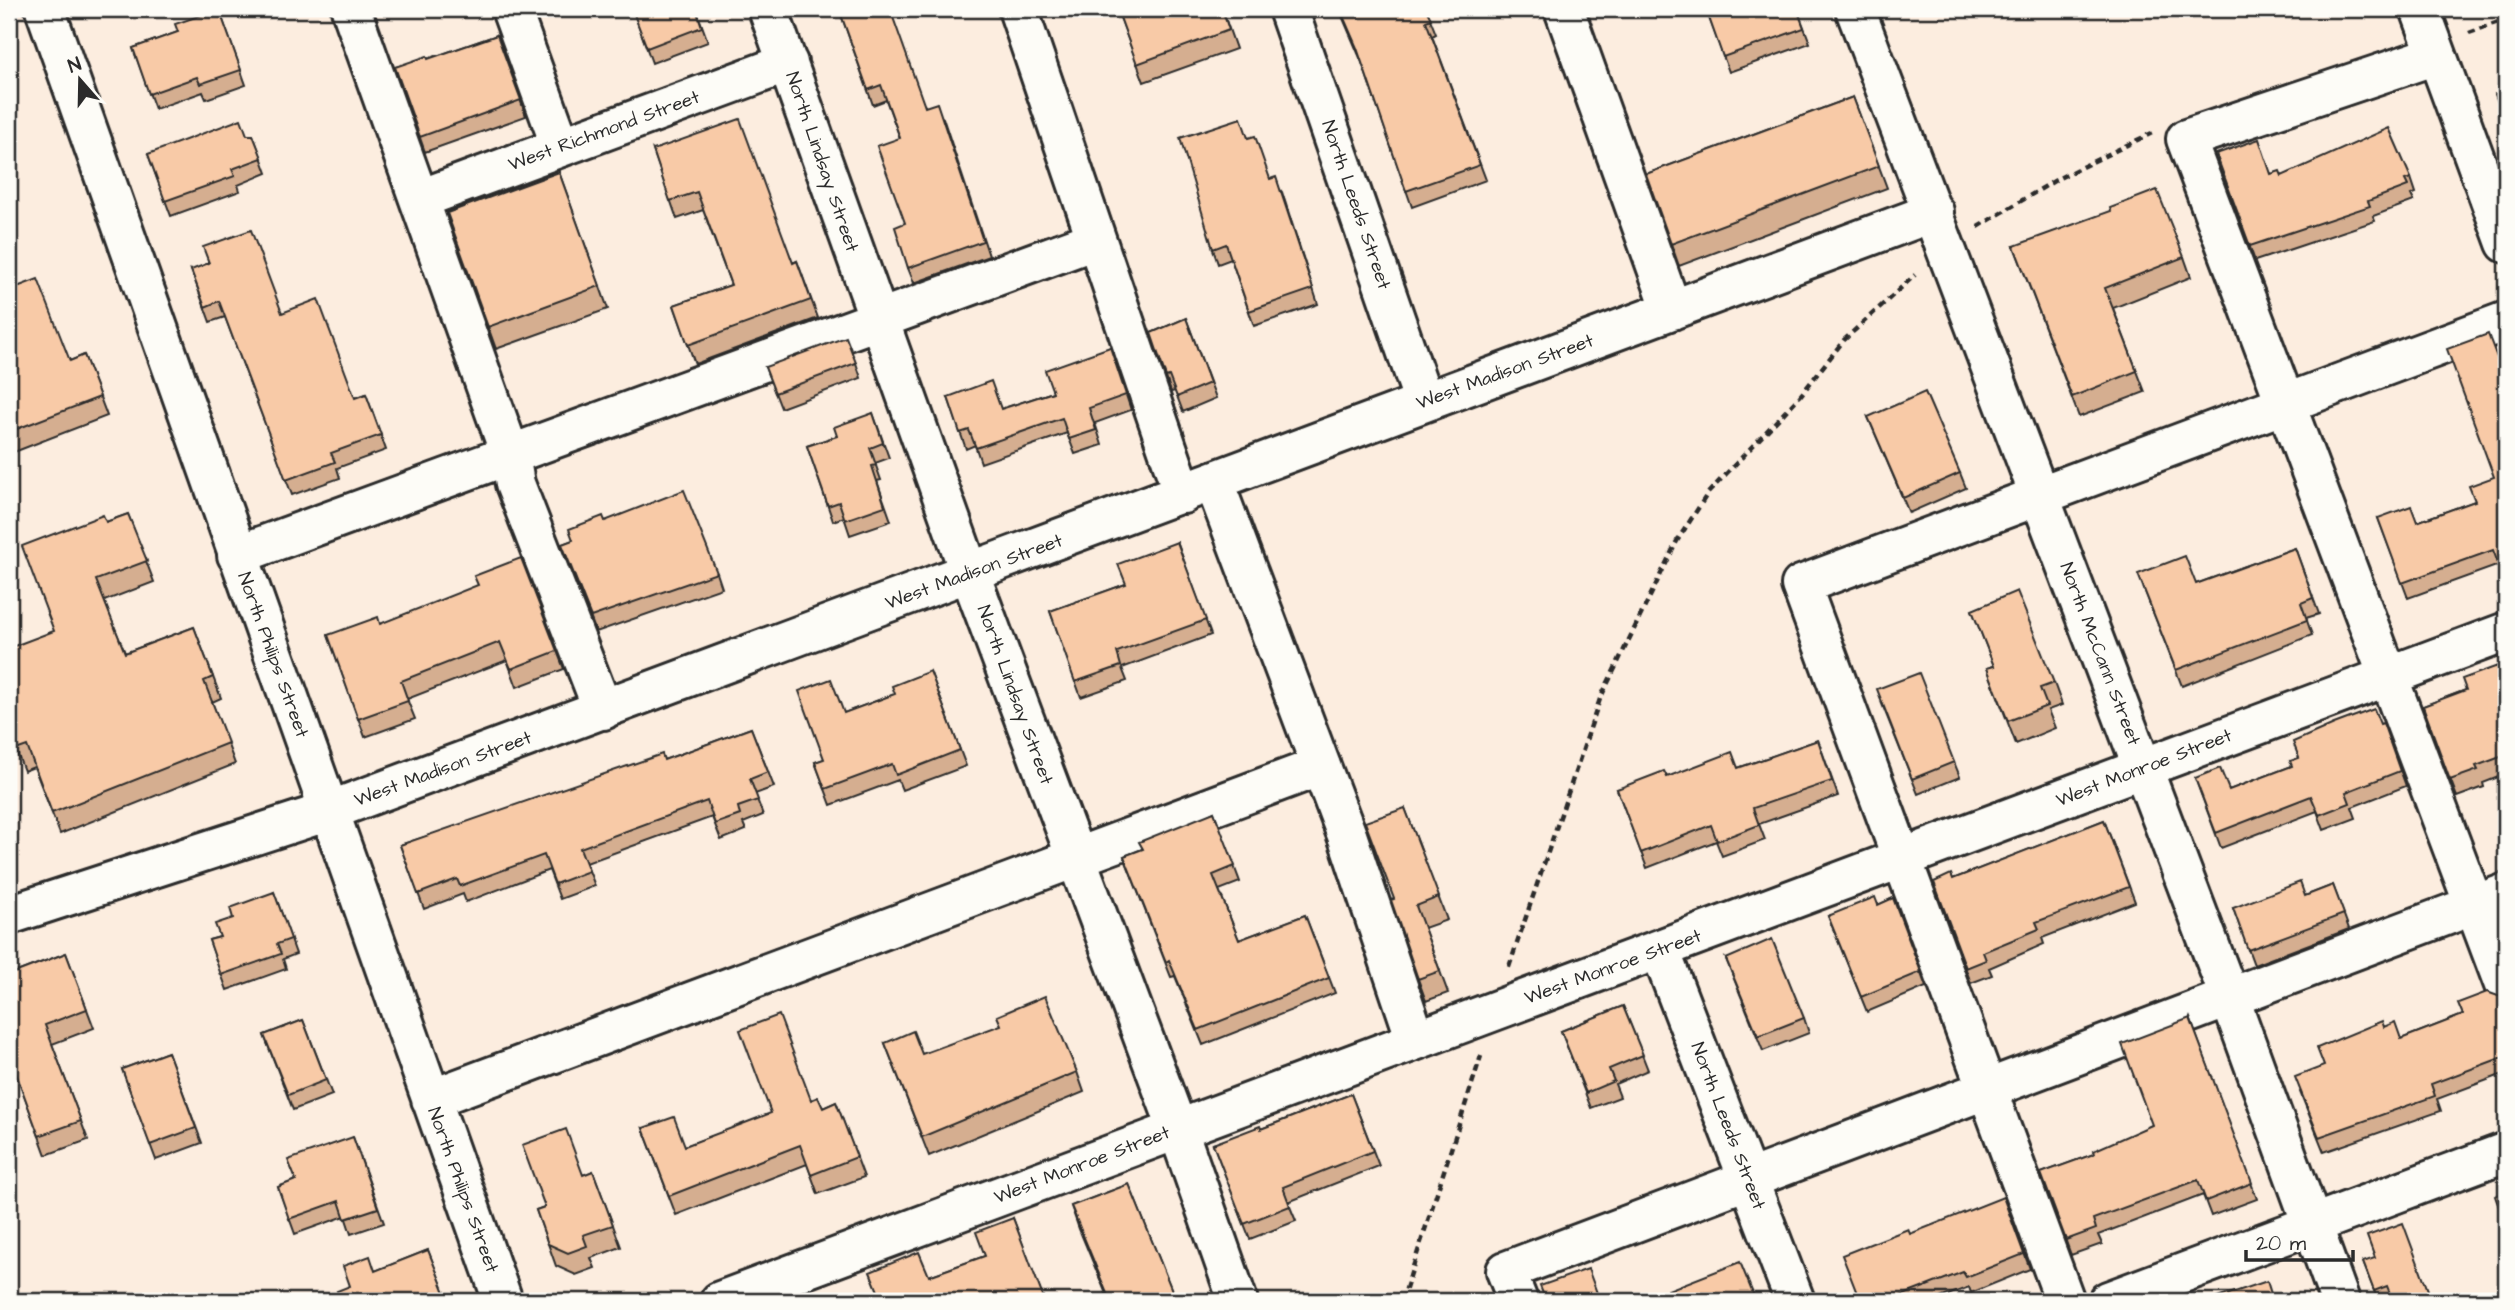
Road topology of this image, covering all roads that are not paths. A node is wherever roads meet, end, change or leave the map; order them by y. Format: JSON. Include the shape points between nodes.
{"nodes":[{"id":1,"x":45,"y":9,"type":"edge"},
{"id":2,"x":351,"y":9,"type":"edge"},
{"id":3,"x":511,"y":9,"type":"edge"},
{"id":4,"x":768,"y":9,"type":"edge"},
{"id":5,"x":1018,"y":9,"type":"edge"},
{"id":6,"x":1288,"y":9,"type":"edge"},
{"id":7,"x":1564,"y":9,"type":"edge"},
{"id":8,"x":1855,"y":9,"type":"edge"},
{"id":9,"x":2433,"y":23,"type":"edge"},
{"id":10,"x":788,"y":63,"type":"junction"},
{"id":11,"x":561,"y":147,"type":"junction"},
{"id":12,"x":420,"y":199,"type":"junction"},
{"id":13,"x":1934,"y":212,"type":"junction"},
{"id":14,"x":1096,"y":240,"type":"junction"},
{"id":15,"x":2506,"y":243,"type":"edge"},
{"id":16,"x":1672,"y":310,"type":"junction"},
{"id":17,"x":878,"y":320,"type":"junction"},
{"id":18,"x":2506,"y":321,"type":"edge"},
{"id":19,"x":1424,"y":402,"type":"junction"},
{"id":20,"x":2286,"y":403,"type":"junction"},
{"id":21,"x":510,"y":454,"type":"junction"},
{"id":22,"x":1199,"y":488,"type":"junction"},
{"id":23,"x":2041,"y":496,"type":"junction"},
{"id":24,"x":237,"y":555,"type":"junction"},
{"id":25,"x":970,"y":574,"type":"junction"},
{"id":26,"x":2506,"y":632,"type":"edge"},
{"id":27,"x":2390,"y":676,"type":"junction"},
{"id":28,"x":603,"y":710,"type":"junction"},
{"id":29,"x":1321,"y":766,"type":"junction"},
{"id":30,"x":2143,"y":769,"type":"junction"},
{"id":31,"x":329,"y":811,"type":"junction"},
{"id":32,"x":1075,"y":857,"type":"junction"},
{"id":33,"x":1902,"y":860,"type":"junction"},
{"id":34,"x":2490,"y":899,"type":"edge"},
{"id":35,"x":9,"y":915,"type":"edge"},
{"id":36,"x":1660,"y":950,"type":"junction"},
{"id":37,"x":2506,"y":990,"type":"edge"},
{"id":38,"x":2229,"y":996,"type":"junction"},
{"id":39,"x":1416,"y":1040,"type":"junction"},
{"id":40,"x":1988,"y":1091,"type":"junction"},
{"id":41,"x":431,"y":1099,"type":"junction"},
{"id":42,"x":1178,"y":1130,"type":"junction"},
{"id":43,"x":2506,"y":1152,"type":"edge"},
{"id":44,"x":1748,"y":1178,"type":"junction"},
{"id":45,"x":2311,"y":1224,"type":"junction"},
{"id":46,"x":503,"y":1301,"type":"edge"},
{"id":47,"x":720,"y":1301,"type":"edge"},
{"id":48,"x":1238,"y":1301,"type":"edge"},
{"id":49,"x":1518,"y":1301,"type":"edge"},
{"id":50,"x":1795,"y":1301,"type":"edge"},
{"id":51,"x":2065,"y":1301,"type":"edge"},
{"id":52,"x":2108,"y":1301,"type":"edge"},
{"id":53,"x":2340,"y":1301,"type":"edge"}],
"edges":[{"from":1,"to":24,"type":"street","name":"North Philips Street"},
{"from":2,"to":12,"type":"street"},
{"from":3,"to":11,"type":"street"},
{"from":4,"to":10,"type":"street","name":"North Lindsay Street"},
{"from":5,"to":14,"type":"street"},
{"from":6,"to":19,"type":"street","name":"North Leeds Street"},
{"from":7,"to":16,"type":"street"},
{"from":8,"to":13,"type":"street","name":"North McCann Street"},
{"from":9,"to":15,"type":"street"},
{"from":9,"to":20,"type":"street","via":[[2186,139]]},
{"from":10,"to":11,"type":"street","name":"West Richmond Street"},
{"from":10,"to":17,"type":"street","name":"North Lindsay Street"},
{"from":11,"to":12,"type":"street","name":"West Richmond Street"},
{"from":12,"to":21,"type":"street"},
{"from":13,"to":16,"type":"street","name":"West Madison Street"},
{"from":13,"to":23,"type":"street","name":"North McCann Street"},
{"from":14,"to":17,"type":"street"},
{"from":14,"to":22,"type":"street"},
{"from":16,"to":19,"type":"street","name":"West Madison Street"},
{"from":17,"to":21,"type":"street"},
{"from":17,"to":25,"type":"street","name":"North Lindsay Street"},
{"from":18,"to":20,"type":"street"},
{"from":19,"to":22,"type":"street","name":"West Madison Street"},
{"from":20,"to":23,"type":"street"},
{"from":20,"to":27,"type":"street"},
{"from":21,"to":24,"type":"street"},
{"from":21,"to":28,"type":"street","via":[[515,484]]},
{"from":22,"to":25,"type":"street","name":"West Madison Street"},
{"from":22,"to":29,"type":"street"},
{"from":23,"to":30,"type":"street","name":"North McCann Street"},
{"from":23,"to":33,"type":"street","via":[[1801,585]]},
{"from":24,"to":31,"type":"street","name":"North Philips Street"},
{"from":25,"to":28,"type":"street","name":"West Madison Street"},
{"from":25,"to":32,"type":"street","name":"North Lindsay Street"},
{"from":26,"to":27,"type":"street","name":"West Monroe Street"},
{"from":27,"to":30,"type":"street","name":"West Monroe Street"},
{"from":27,"to":34,"type":"street"},
{"from":28,"to":31,"type":"street","name":"West Madison Street"},
{"from":29,"to":32,"type":"street"},
{"from":29,"to":39,"type":"street"},
{"from":30,"to":33,"type":"street","name":"West Monroe Street"},
{"from":30,"to":38,"type":"street","name":"North McCann Street"},
{"from":31,"to":35,"type":"street","name":"West Madison Street"},
{"from":31,"to":41,"type":"street","name":"North Philips Street"},
{"from":32,"to":41,"type":"street"},
{"from":32,"to":42,"type":"street","name":"North Lindsay Street"},
{"from":33,"to":36,"type":"street","name":"West Monroe Street"},
{"from":33,"to":40,"type":"street"},
{"from":34,"to":37,"type":"street"},
{"from":34,"to":38,"type":"street"},
{"from":36,"to":39,"type":"street","name":"West Monroe Street"},
{"from":36,"to":44,"type":"street","name":"North Leeds Street"},
{"from":38,"to":40,"type":"street"},
{"from":38,"to":45,"type":"street","name":"North McCann Street"},
{"from":39,"to":42,"type":"street","name":"West Monroe Street"},
{"from":40,"to":44,"type":"street"},
{"from":40,"to":51,"type":"street"},
{"from":41,"to":46,"type":"street","name":"North Philips Street"},
{"from":42,"to":47,"type":"street","name":"West Monroe Street"},
{"from":42,"to":48,"type":"street","name":"North Lindsay Street"},
{"from":43,"to":45,"type":"street"},
{"from":44,"to":49,"type":"street","via":[[1506,1271]]},
{"from":44,"to":50,"type":"street","name":"North Leeds Street"},
{"from":45,"to":52,"type":"street"},
{"from":45,"to":53,"type":"street","name":"North McCann Street"}]}
